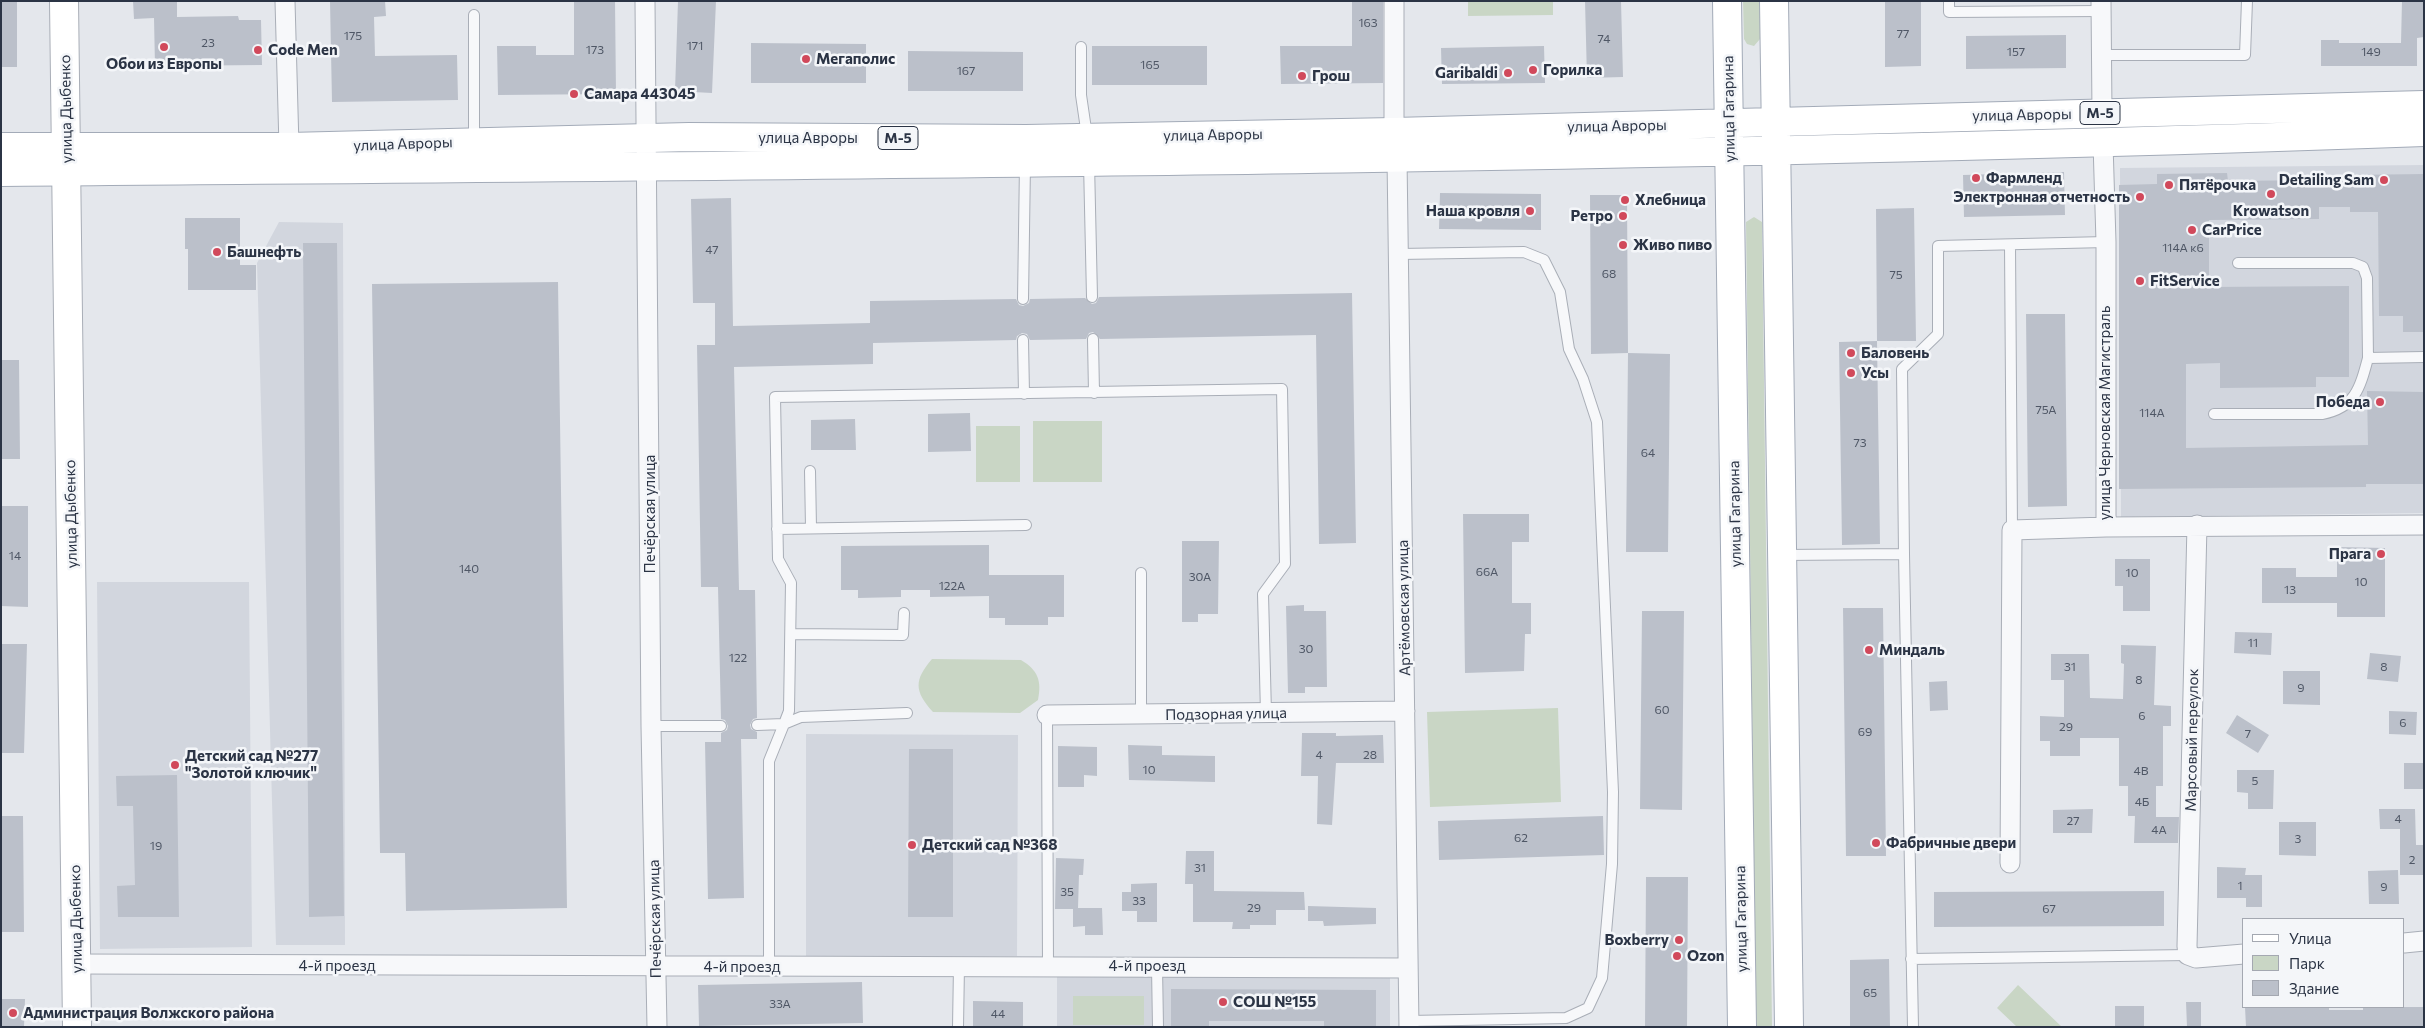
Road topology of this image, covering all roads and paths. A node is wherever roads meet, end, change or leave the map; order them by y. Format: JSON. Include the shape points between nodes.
{"nodes":[{"id":1,"x":64,"y":1,"type":"edge"},
{"id":2,"x":286,"y":1,"type":"edge"},
{"id":3,"x":645,"y":1,"type":"edge"},
{"id":4,"x":1394,"y":1,"type":"edge"},
{"id":5,"x":1727,"y":1,"type":"edge"},
{"id":6,"x":1774,"y":1,"type":"edge"},
{"id":7,"x":1949,"y":1,"type":"edge"},
{"id":8,"x":2246,"y":1,"type":"edge"},
{"id":9,"x":2101,"y":6,"type":"edge"},
{"id":10,"x":474,"y":15,"type":"dead end"},
{"id":11,"x":1081,"y":47,"type":"dead end"},
{"id":12,"x":2101,"y":55,"type":"junction"},
{"id":13,"x":2424,"y":106,"type":"edge"},
{"id":14,"x":2102,"y":113,"type":"junction"},
{"id":15,"x":1776,"y":121,"type":"junction"},
{"id":16,"x":1730,"y":123,"type":"junction"},
{"id":17,"x":2424,"y":132,"type":"edge"},
{"id":18,"x":648,"y":137,"type":"junction"},
{"id":19,"x":474,"y":142,"type":"junction"},
{"id":20,"x":2104,"y":143,"type":"junction"},
{"id":21,"x":1396,"y":145,"type":"junction"},
{"id":22,"x":1,"y":147,"type":"edge"},
{"id":23,"x":289,"y":147,"type":"junction"},
{"id":24,"x":1088,"y":150,"type":"junction"},
{"id":25,"x":1776,"y":151,"type":"junction"},
{"id":26,"x":1730,"y":152,"type":"junction"},
{"id":27,"x":66,"y":160,"type":"junction"},
{"id":28,"x":1025,"y":163,"type":"junction"},
{"id":29,"x":647,"y":168,"type":"junction"},
{"id":30,"x":1,"y":172,"type":"edge"},
{"id":31,"x":2106,"y":242,"type":"junction"},
{"id":32,"x":2010,"y":245,"type":"junction"},
{"id":33,"x":1399,"y":254,"type":"junction"},
{"id":34,"x":2238,"y":262,"type":"dead end"},
{"id":35,"x":1092,"y":297,"type":"dead end"},
{"id":36,"x":1023,"y":299,"type":"dead end"},
{"id":37,"x":1093,"y":339,"type":"dead end"},
{"id":38,"x":1023,"y":340,"type":"dead end"},
{"id":39,"x":2424,"y":357,"type":"edge"},
{"id":40,"x":2368,"y":358,"type":"junction"},
{"id":41,"x":1094,"y":393,"type":"junction"},
{"id":42,"x":1024,"y":394,"type":"junction"},
{"id":43,"x":2214,"y":414,"type":"dead end"},
{"id":44,"x":810,"y":471,"type":"dead end"},
{"id":45,"x":1026,"y":525,"type":"dead end"},
{"id":46,"x":2196,"y":525,"type":"junction"},
{"id":47,"x":2424,"y":525,"type":"edge"},
{"id":48,"x":2106,"y":527,"type":"junction"},
{"id":49,"x":811,"y":528,"type":"junction"},
{"id":50,"x":777,"y":529,"type":"junction"},
{"id":51,"x":2012,"y":530,"type":"junction"},
{"id":52,"x":1904,"y":554,"type":"junction"},
{"id":53,"x":1782,"y":555,"type":"junction"},
{"id":54,"x":1142,"y":572,"type":"dead end"},
{"id":55,"x":904,"y":613,"type":"dead end"},
{"id":56,"x":791,"y":634,"type":"junction"},
{"id":57,"x":1405,"y":711,"type":"junction"},
{"id":58,"x":906,"y":713,"type":"dead end"},
{"id":59,"x":1266,"y":714,"type":"junction"},
{"id":60,"x":1047,"y":715,"type":"joint"},
{"id":61,"x":1142,"y":715,"type":"junction"},
{"id":62,"x":784,"y":724,"type":"junction"},
{"id":63,"x":757,"y":725,"type":"dead end"},
{"id":64,"x":652,"y":726,"type":"junction"},
{"id":65,"x":721,"y":726,"type":"dead end"},
{"id":66,"x":2010,"y":863,"type":"dead end"},
{"id":67,"x":2424,"y":941,"type":"edge"},
{"id":68,"x":2405,"y":942,"type":"edge"},
{"id":69,"x":2242,"y":954,"type":"edge"},
{"id":70,"x":2188,"y":955,"type":"junction"},
{"id":71,"x":1912,"y":959,"type":"junction"},
{"id":72,"x":77,"y":964,"type":"junction"},
{"id":73,"x":958,"y":966,"type":"junction"},
{"id":74,"x":1048,"y":966,"type":"junction"},
{"id":75,"x":1157,"y":966,"type":"junction"},
{"id":76,"x":655,"y":967,"type":"junction"},
{"id":77,"x":769,"y":967,"type":"junction"},
{"id":78,"x":1408,"y":968,"type":"junction"},
{"id":79,"x":1409,"y":1024,"type":"edge"},
{"id":80,"x":77,"y":1027,"type":"edge"},
{"id":81,"x":657,"y":1027,"type":"edge"},
{"id":82,"x":958,"y":1027,"type":"edge"},
{"id":83,"x":1158,"y":1027,"type":"edge"},
{"id":84,"x":1742,"y":1027,"type":"edge"},
{"id":85,"x":1790,"y":1027,"type":"edge"},
{"id":86,"x":1913,"y":1027,"type":"edge"}],
"edges":[{"from":1,"to":27,"type":"main road","name":"улица Дыбенко"},
{"from":2,"to":23,"type":"street"},
{"from":3,"to":18,"type":"street","name":"Печёрская улица"},
{"from":4,"to":21,"type":"street"},
{"from":5,"to":16,"type":"main road","name":"улица Гагарина"},
{"from":6,"to":15,"type":"main road"},
{"from":7,"to":9,"type":"lane","via":[[1949,12]]},
{"from":8,"to":12,"type":"lane","via":[[2245,55]]},
{"from":9,"to":12,"type":"street"},
{"from":10,"to":19,"type":"lane"},
{"from":11,"to":24,"type":"lane","via":[[1081,95]]},
{"from":12,"to":14,"type":"street"},
{"from":13,"to":14,"type":"main road","name":"улица Авроры","number":"М-5"},
{"from":14,"to":15,"type":"main road","name":"улица Авроры","number":"М-5"},
{"from":15,"to":16,"type":"main road","name":"улица Авроры","number":"М-5"},
{"from":15,"to":25,"type":"main road"},
{"from":16,"to":21,"type":"main road","name":"улица Авроры","number":"М-5"},
{"from":16,"to":26,"type":"main road","name":"улица Гагарина"},
{"from":17,"to":20,"type":"main road","name":"улица Авроры","number":"М-5"},
{"from":18,"to":19,"type":"main road","name":"улица Авроры","number":"М-5"},
{"from":18,"to":24,"type":"main road","name":"улица Авроры","number":"М-5"},
{"from":18,"to":29,"type":"street","name":"Печёрская улица"},
{"from":19,"to":23,"type":"main road","name":"улица Авроры","number":"М-5"},
{"from":20,"to":25,"type":"main road","name":"улица Авроры","number":"М-5"},
{"from":20,"to":31,"type":"street","name":"улица Черновская Магистраль"},
{"from":21,"to":24,"type":"main road","name":"улица Авроры","number":"М-5"},
{"from":21,"to":26,"type":"main road","name":"улица Авроры","number":"М-5"},
{"from":21,"to":33,"type":"street","name":"Артёмовская улица"},
{"from":22,"to":27,"type":"main road","name":"улица Авроры","number":"М-5"},
{"from":23,"to":27,"type":"main road","name":"улица Авроры","number":"М-5"},
{"from":24,"to":28,"type":"main road","name":"улица Авроры","number":"М-5"},
{"from":24,"to":35,"type":"lane"},
{"from":25,"to":26,"type":"main road","name":"улица Авроры","number":"М-5"},
{"from":25,"to":53,"type":"main road"},
{"from":26,"to":84,"type":"main road","name":"улица Гагарина"},
{"from":27,"to":29,"type":"main road","name":"улица Авроры","number":"М-5"},
{"from":27,"to":30,"type":"main road","name":"улица Авроры","number":"М-5"},
{"from":27,"to":72,"type":"main road","name":"улица Дыбенко"},
{"from":28,"to":29,"type":"main road","name":"улица Авроры","number":"М-5"},
{"from":28,"to":36,"type":"lane"},
{"from":29,"to":64,"type":"street","name":"Печёрская улица"},
{"from":31,"to":32,"type":"lane"},
{"from":31,"to":48,"type":"street","name":"улица Черновская Магистраль"},
{"from":32,"to":51,"type":"lane"},
{"from":32,"to":52,"type":"lane","via":[[1938,246],[1938,334],[1902,369]]},
{"from":33,"to":57,"type":"street","name":"Артёмовская улица"},
{"from":33,"to":79,"type":"lane","via":[[1524,252],[1544,260],[1560,292],[1569,349],[1597,422],[1613,792],[1612,864],[1602,978],[1588,1008],[1566,1018]]},
{"from":34,"to":40,"type":"lane","via":[[2353,263],[2363,267],[2367,278]]},
{"from":37,"to":41,"type":"lane"},
{"from":38,"to":42,"type":"lane"},
{"from":39,"to":40,"type":"lane"},
{"from":40,"to":43,"type":"lane","via":[[2351,401],[2337,411],[2322,414]]},
{"from":41,"to":42,"type":"lane"},
{"from":41,"to":59,"type":"lane","via":[[1282,389],[1285,564],[1263,594]]},
{"from":42,"to":50,"type":"lane","via":[[775,397]]},
{"from":44,"to":49,"type":"lane"},
{"from":45,"to":49,"type":"lane"},
{"from":46,"to":47,"type":"street"},
{"from":46,"to":48,"type":"street"},
{"from":46,"to":70,"type":"street","name":"Марсовый переулок"},
{"from":48,"to":51,"type":"street","name":"улица Черновская Магистраль"},
{"from":49,"to":50,"type":"lane"},
{"from":50,"to":56,"type":"lane","via":[[778,559],[791,583]]},
{"from":51,"to":66,"type":"street"},
{"from":52,"to":53,"type":"lane"},
{"from":52,"to":71,"type":"lane"},
{"from":53,"to":85,"type":"main road"},
{"from":54,"to":61,"type":"lane"},
{"from":55,"to":56,"type":"lane","via":[[903,635]]},
{"from":56,"to":62,"type":"lane","via":[[789,711]]},
{"from":57,"to":59,"type":"street","name":"Подзорная улица"},
{"from":57,"to":78,"type":"street","name":"Артёмовская улица"},
{"from":58,"to":62,"type":"lane","via":[[801,717]]},
{"from":59,"to":61,"type":"street","name":"Подзорная улица"},
{"from":60,"to":61,"type":"street","name":"Подзорная улица"},
{"from":60,"to":74,"type":"lane"},
{"from":62,"to":63,"type":"lane"},
{"from":62,"to":77,"type":"lane","via":[[769,761]]},
{"from":64,"to":65,"type":"lane"},
{"from":64,"to":76,"type":"street","name":"Печёрская улица"},
{"from":67,"to":68,"type":"street"},
{"from":69,"to":70,"type":"street","via":[[2196,958]]},
{"from":70,"to":71,"type":"lane"},
{"from":71,"to":86,"type":"lane"},
{"from":72,"to":76,"type":"street","name":"4-й проезд"},
{"from":72,"to":80,"type":"main road","name":"улица Дыбенко"},
{"from":73,"to":74,"type":"street","name":"4-й проезд"},
{"from":73,"to":77,"type":"street","name":"4-й проезд"},
{"from":73,"to":82,"type":"lane"},
{"from":74,"to":75,"type":"street","name":"4-й проезд"},
{"from":75,"to":78,"type":"street","name":"4-й проезд"},
{"from":75,"to":83,"type":"lane"},
{"from":76,"to":77,"type":"street","name":"4-й проезд"},
{"from":76,"to":81,"type":"street","name":"Печёрская улица"},
{"from":78,"to":79,"type":"street","name":"Артёмовская улица"}]}
